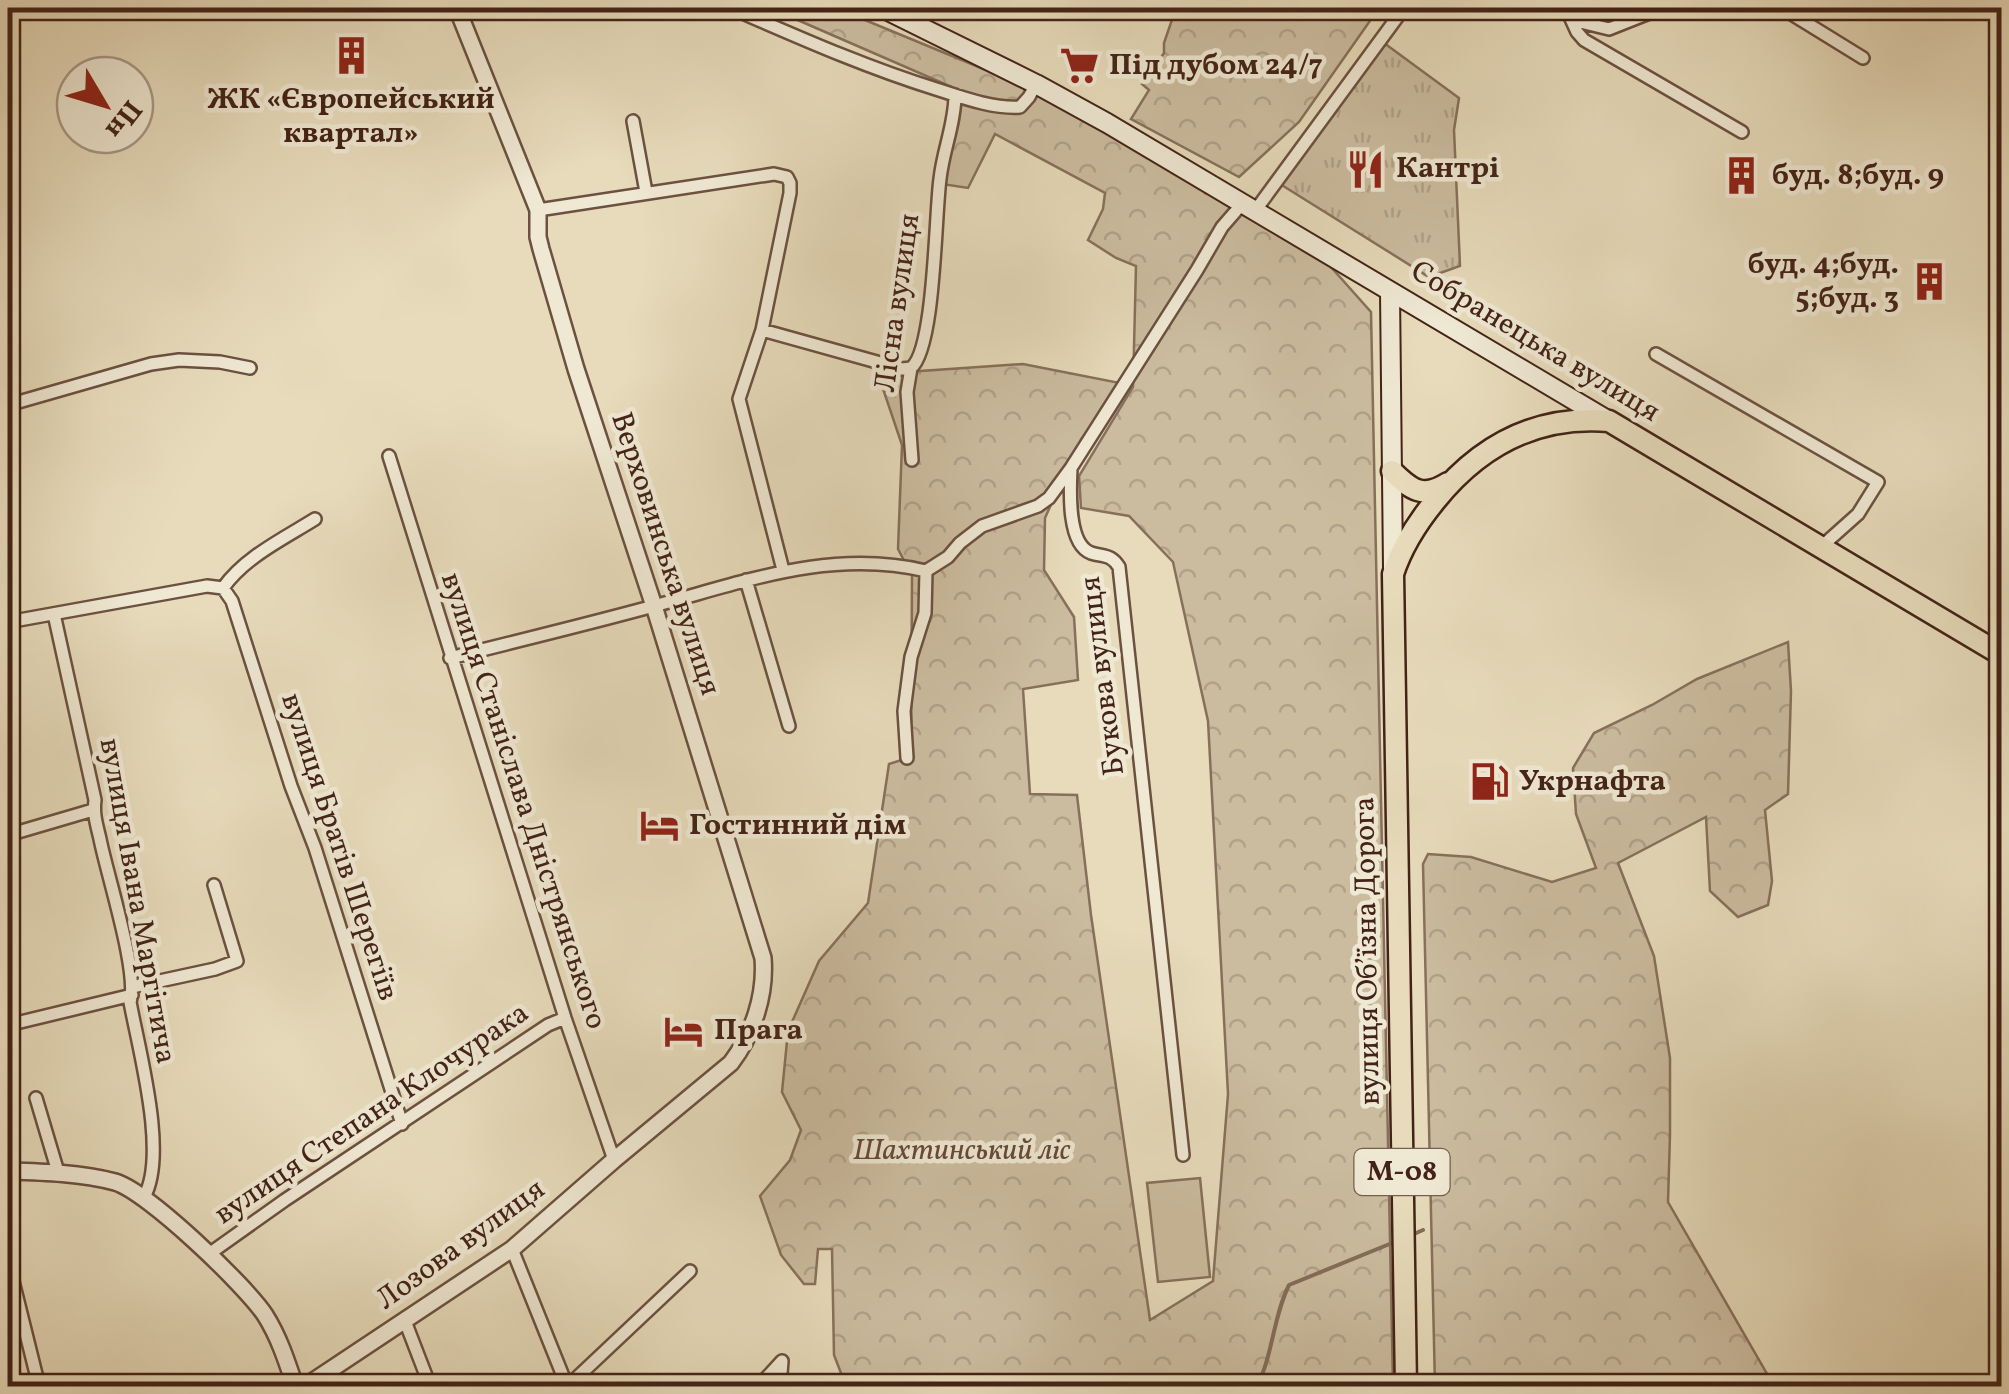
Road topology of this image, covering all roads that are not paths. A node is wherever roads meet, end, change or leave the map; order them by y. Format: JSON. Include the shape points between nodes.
{"nodes":[{"id":1,"x":457,"y":8,"type":"edge"},
{"id":2,"x":731,"y":8,"type":"edge"},
{"id":3,"x":882,"y":8,"type":"edge"},
{"id":4,"x":1404,"y":8,"type":"edge"},
{"id":5,"x":1566,"y":8,"type":"edge"},
{"id":6,"x":1662,"y":8,"type":"edge"},
{"id":7,"x":1782,"y":8,"type":"edge"},
{"id":8,"x":1572,"y":20,"type":"junction"},
{"id":9,"x":1864,"y":58,"type":"dead end"},
{"id":10,"x":1036,"y":84,"type":"junction"},
{"id":11,"x":955,"y":95,"type":"junction"},
{"id":12,"x":633,"y":121,"type":"dead end"},
{"id":13,"x":1742,"y":132,"type":"dead end"},
{"id":14,"x":646,"y":192,"type":"junction"},
{"id":15,"x":1248,"y":207,"type":"junction"},
{"id":16,"x":538,"y":210,"type":"junction"},
{"id":17,"x":1390,"y":292,"type":"junction"},
{"id":18,"x":762,"y":330,"type":"junction"},
{"id":19,"x":1656,"y":354,"type":"dead end"},
{"id":20,"x":250,"y":368,"type":"dead end"},
{"id":21,"x":911,"y":368,"type":"junction"},
{"id":22,"x":8,"y":406,"type":"edge"},
{"id":23,"x":1609,"y":421,"type":"junction"},
{"id":24,"x":389,"y":456,"type":"dead end"},
{"id":25,"x":912,"y":460,"type":"dead end"},
{"id":26,"x":1071,"y":468,"type":"junction"},
{"id":27,"x":1392,"y":471,"type":"junction"},
{"id":28,"x":1458,"y":475,"type":"junction"},
{"id":29,"x":1048,"y":498,"type":"junction"},
{"id":30,"x":1069,"y":502,"type":"junction"},
{"id":31,"x":315,"y":520,"type":"dead end"},
{"id":32,"x":1822,"y":547,"type":"junction"},
{"id":33,"x":782,"y":570,"type":"junction"},
{"id":34,"x":926,"y":570,"type":"junction"},
{"id":35,"x":1393,"y":574,"type":"junction"},
{"id":36,"x":746,"y":580,"type":"junction"},
{"id":37,"x":223,"y":588,"type":"junction"},
{"id":38,"x":654,"y":606,"type":"junction"},
{"id":39,"x":54,"y":614,"type":"junction"},
{"id":40,"x":8,"y":622,"type":"edge"},
{"id":41,"x":2002,"y":655,"type":"edge"},
{"id":42,"x":450,"y":658,"type":"junction"},
{"id":43,"x":789,"y":726,"type":"dead end"},
{"id":44,"x":907,"y":758,"type":"dead end"},
{"id":45,"x":93,"y":810,"type":"junction"},
{"id":46,"x":8,"y":835,"type":"edge"},
{"id":47,"x":214,"y":885,"type":"dead end"},
{"id":48,"x":132,"y":991,"type":"junction"},
{"id":49,"x":8,"y":999,"type":"edge"},
{"id":50,"x":565,"y":1018,"type":"junction"},
{"id":51,"x":11,"y":1023,"type":"edge"},
{"id":52,"x":36,"y":1098,"type":"dead end"},
{"id":53,"x":686,"y":1099,"type":"joint"},
{"id":54,"x":402,"y":1124,"type":"junction"},
{"id":55,"x":1183,"y":1156,"type":"dead end"},
{"id":56,"x":614,"y":1160,"type":"junction"},
{"id":57,"x":8,"y":1172,"type":"edge"},
{"id":58,"x":58,"y":1172,"type":"junction"},
{"id":59,"x":144,"y":1196,"type":"junction"},
{"id":60,"x":512,"y":1249,"type":"junction"},
{"id":61,"x":208,"y":1254,"type":"junction"},
{"id":62,"x":8,"y":1261,"type":"edge"},
{"id":63,"x":690,"y":1271,"type":"dead end"},
{"id":64,"x":405,"y":1321,"type":"junction"},
{"id":65,"x":39,"y":1386,"type":"edge"},
{"id":66,"x":296,"y":1386,"type":"edge"},
{"id":67,"x":306,"y":1386,"type":"edge"},
{"id":68,"x":430,"y":1386,"type":"edge"},
{"id":69,"x":567,"y":1386,"type":"edge"},
{"id":70,"x":760,"y":1386,"type":"edge"},
{"id":71,"x":780,"y":1386,"type":"edge"},
{"id":72,"x":1406,"y":1386,"type":"edge"}],
"edges":[{"from":1,"to":16,"type":"street","name":"Верховинська вулиця"},
{"from":2,"to":11,"type":"street"},
{"from":3,"to":10,"type":"main road","name":"Собранецька вулиця"},
{"from":4,"to":15,"type":"street","name":"Букова вулиця"},
{"from":5,"to":8,"type":"street"},
{"from":6,"to":8,"type":"street","via":[[1610,29]]},
{"from":7,"to":9,"type":"street"},
{"from":8,"to":13,"type":"street","via":[[1584,40]]},
{"from":10,"to":11,"type":"street","via":[[1020,107]]},
{"from":10,"to":15,"type":"main road","name":"Собранецька вулиця"},
{"from":11,"to":21,"type":"street","name":"Лісна вулиця","via":[[939,180],[924,343]]},
{"from":12,"to":14,"type":"street"},
{"from":14,"to":16,"type":"street"},
{"from":14,"to":18,"type":"street","via":[[774,174],[787,178],[790,193]]},
{"from":15,"to":17,"type":"main road","name":"Собранецька вулиця"},
{"from":15,"to":26,"type":"street","name":"Букова вулиця","via":[[1222,226]]},
{"from":16,"to":38,"type":"street","name":"Верховинська вулиця","via":[[538,237],[576,369]]},
{"from":17,"to":23,"type":"main road","name":"Собранецька вулиця"},
{"from":17,"to":27,"type":"main road","name":"вулиця Обʼїзна Дорога"},
{"from":18,"to":21,"type":"street"},
{"from":18,"to":33,"type":"street","via":[[738,399]]},
{"from":19,"to":32,"type":"street","via":[[1878,482],[1858,514]]},
{"from":20,"to":22,"type":"street","via":[[152,364]]},
{"from":21,"to":25,"type":"street","name":"Лісна вулиця"},
{"from":23,"to":28,"type":"highway","name":"вулиця Обʼїзна Дорога","number":"М-08","via":[[1534,428],[1497,444]]},
{"from":23,"to":32,"type":"highway","name":"Собранецька вулиця"},
{"from":24,"to":42,"type":"street","name":"вулиця Станіслава Дністрянського"},
{"from":26,"to":29,"type":"street"},
{"from":26,"to":30,"type":"street","name":"Букова вулиця"},
{"from":27,"to":28,"type":"highway","via":[[1422,492]]},
{"from":27,"to":35,"type":"main road","name":"вулиця Обʼїзна Дорога"},
{"from":28,"to":35,"type":"highway","name":"вулиця Обʼїзна Дорога","number":"М-08","via":[[1408,538]]},
{"from":29,"to":30,"type":"street"},
{"from":29,"to":34,"type":"street","via":[[982,526]]},
{"from":30,"to":55,"type":"street","name":"Букова вулиця","via":[[1080,544],[1119,566]]},
{"from":31,"to":37,"type":"street","via":[[249,562]]},
{"from":32,"to":41,"type":"highway","name":"Собранецька вулиця"},
{"from":33,"to":34,"type":"street","via":[[892,563]]},
{"from":33,"to":36,"type":"street"},
{"from":34,"to":44,"type":"street","via":[[925,613],[910,657],[904,711]]},
{"from":35,"to":72,"type":"highway","name":"вулиця Обʼїзна Дорога","number":"М-08"},
{"from":36,"to":38,"type":"street"},
{"from":36,"to":43,"type":"street"},
{"from":37,"to":39,"type":"street"},
{"from":37,"to":54,"type":"street","name":"вулиця Братів Шерегіїв"},
{"from":38,"to":42,"type":"street"},
{"from":38,"to":53,"type":"street","name":"Верховинська вулиця","via":[[764,966],[742,1048]]},
{"from":39,"to":40,"type":"street"},
{"from":39,"to":45,"type":"street","name":"вулиця Івана Маргітича"},
{"from":42,"to":50,"type":"street","name":"вулиця Станіслава Дністрянського"},
{"from":45,"to":46,"type":"street"},
{"from":45,"to":48,"type":"street","name":"вулиця Івана Маргітича"},
{"from":47,"to":48,"type":"street","via":[[236,962]]},
{"from":48,"to":51,"type":"street"},
{"from":48,"to":59,"type":"street","name":"вулиця Івана Маргітича","via":[[154,1143]]},
{"from":49,"to":51,"type":"street"},
{"from":50,"to":54,"type":"street","name":"вулиця Степана Клочурака"},
{"from":50,"to":56,"type":"street","name":"вулиця Станіслава Дністрянського"},
{"from":52,"to":58,"type":"street"},
{"from":53,"to":56,"type":"street","name":"Лозова вулиця"},
{"from":54,"to":61,"type":"street","name":"вулиця Степана Клочурака"},
{"from":56,"to":60,"type":"street","name":"Лозова вулиця"},
{"from":57,"to":58,"type":"street"},
{"from":58,"to":59,"type":"street","via":[[118,1183]]},
{"from":59,"to":61,"type":"street"},
{"from":60,"to":64,"type":"street","name":"Лозова вулиця"},
{"from":60,"to":69,"type":"street"},
{"from":61,"to":66,"type":"street","via":[[263,1311]]},
{"from":62,"to":65,"type":"street"},
{"from":63,"to":69,"type":"street"},
{"from":64,"to":67,"type":"street","name":"Лозова вулиця"},
{"from":64,"to":68,"type":"street"},
{"from":70,"to":71,"type":"street","via":[[782,1361]]}]}
